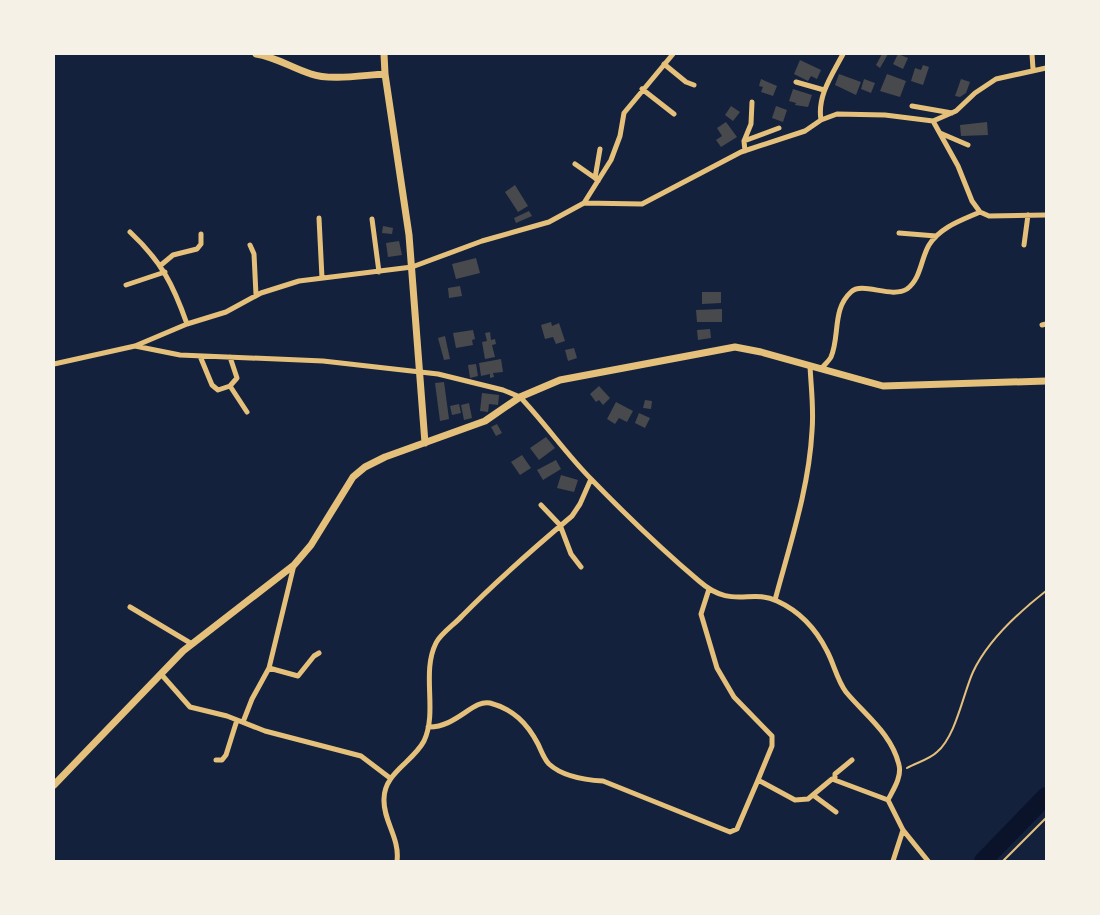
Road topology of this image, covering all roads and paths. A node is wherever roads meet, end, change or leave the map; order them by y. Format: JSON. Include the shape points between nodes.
{"nodes":[{"id":1,"x":256,"y":54,"type":"edge"},
{"id":2,"x":384,"y":54,"type":"edge"},
{"id":3,"x":672,"y":54,"type":"edge"},
{"id":4,"x":843,"y":54,"type":"edge"},
{"id":5,"x":1032,"y":54,"type":"edge"},
{"id":6,"x":664,"y":64,"type":"junction"},
{"id":7,"x":1046,"y":68,"type":"edge"},
{"id":8,"x":1033,"y":69,"type":"junction"},
{"id":9,"x":385,"y":74,"type":"junction"},
{"id":10,"x":796,"y":82,"type":"dead end"},
{"id":11,"x":694,"y":85,"type":"dead end"},
{"id":12,"x":642,"y":89,"type":"junction"},
{"id":13,"x":824,"y":90,"type":"junction"},
{"id":14,"x":752,"y":102,"type":"dead end"},
{"id":15,"x":912,"y":106,"type":"dead end"},
{"id":16,"x":952,"y":113,"type":"junction"},
{"id":17,"x":674,"y":114,"type":"dead end"},
{"id":18,"x":821,"y":120,"type":"junction"},
{"id":19,"x":933,"y":121,"type":"junction"},
{"id":20,"x":779,"y":128,"type":"dead end"},
{"id":21,"x":940,"y":133,"type":"junction"},
{"id":22,"x":744,"y":141,"type":"junction"},
{"id":23,"x":968,"y":145,"type":"dead end"},
{"id":24,"x":600,"y":149,"type":"dead end"},
{"id":25,"x":745,"y":151,"type":"junction"},
{"id":26,"x":575,"y":164,"type":"dead end"},
{"id":27,"x":597,"y":180,"type":"junction"},
{"id":28,"x":584,"y":203,"type":"junction"},
{"id":29,"x":980,"y":212,"type":"junction"},
{"id":30,"x":1028,"y":215,"type":"junction"},
{"id":31,"x":1046,"y":215,"type":"edge"},
{"id":32,"x":319,"y":218,"type":"dead end"},
{"id":33,"x":372,"y":219,"type":"dead end"},
{"id":34,"x":130,"y":232,"type":"dead end"},
{"id":35,"x":899,"y":233,"type":"dead end"},
{"id":36,"x":201,"y":234,"type":"dead end"},
{"id":37,"x":936,"y":236,"type":"junction"},
{"id":38,"x":250,"y":244,"type":"dead end"},
{"id":39,"x":1024,"y":245,"type":"dead end"},
{"id":40,"x":161,"y":264,"type":"junction"},
{"id":41,"x":412,"y":267,"type":"junction"},
{"id":42,"x":165,"y":272,"type":"junction"},
{"id":43,"x":378,"y":272,"type":"junction"},
{"id":44,"x":322,"y":278,"type":"junction"},
{"id":45,"x":126,"y":285,"type":"dead end"},
{"id":46,"x":256,"y":295,"type":"junction"},
{"id":47,"x":187,"y":324,"type":"junction"},
{"id":48,"x":135,"y":346,"type":"junction"},
{"id":49,"x":200,"y":356,"type":"junction"},
{"id":50,"x":230,"y":357,"type":"junction"},
{"id":51,"x":54,"y":364,"type":"edge"},
{"id":52,"x":810,"y":366,"type":"junction"},
{"id":53,"x":821,"y":369,"type":"junction"},
{"id":54,"x":418,"y":371,"type":"junction"},
{"id":55,"x":1046,"y":381,"type":"edge"},
{"id":56,"x":230,"y":386,"type":"junction"},
{"id":57,"x":520,"y":397,"type":"junction"},
{"id":58,"x":247,"y":412,"type":"dead end"},
{"id":59,"x":424,"y":443,"type":"junction"},
{"id":60,"x":591,"y":479,"type":"junction"},
{"id":61,"x":541,"y":505,"type":"dead end"},
{"id":62,"x":560,"y":525,"type":"junction"},
{"id":63,"x":294,"y":565,"type":"junction"},
{"id":64,"x":581,"y":567,"type":"dead end"},
{"id":65,"x":709,"y":589,"type":"junction"},
{"id":66,"x":1046,"y":591,"type":"edge"},
{"id":67,"x":775,"y":600,"type":"junction"},
{"id":68,"x":130,"y":607,"type":"dead end"},
{"id":69,"x":192,"y":644,"type":"junction"},
{"id":70,"x":318,"y":653,"type":"dead end"},
{"id":71,"x":269,"y":668,"type":"junction"},
{"id":72,"x":161,"y":674,"type":"junction"},
{"id":73,"x":240,"y":721,"type":"junction"},
{"id":74,"x":428,"y":728,"type":"junction"},
{"id":75,"x":216,"y":760,"type":"dead end"},
{"id":76,"x":852,"y":760,"type":"dead end"},
{"id":77,"x":899,"y":772,"type":"junction"},
{"id":78,"x":390,"y":778,"type":"junction"},
{"id":79,"x":758,"y":780,"type":"junction"},
{"id":80,"x":835,"y":780,"type":"junction"},
{"id":81,"x":54,"y":785,"type":"edge"},
{"id":82,"x":813,"y":795,"type":"junction"},
{"id":83,"x":888,"y":800,"type":"junction"},
{"id":84,"x":836,"y":812,"type":"dead end"},
{"id":85,"x":1046,"y":818,"type":"edge"},
{"id":86,"x":903,"y":830,"type":"junction"},
{"id":87,"x":398,"y":861,"type":"edge"},
{"id":88,"x":894,"y":861,"type":"edge"},
{"id":89,"x":928,"y":861,"type":"edge"},
{"id":90,"x":1003,"y":861,"type":"edge"}],
"edges":[{"from":1,"to":9,"type":"street","via":[[270,56],[312,75]]},
{"from":2,"to":9,"type":"street"},
{"from":3,"to":6,"type":"street"},
{"from":4,"to":13,"type":"street"},
{"from":5,"to":8,"type":"street"},
{"from":6,"to":11,"type":"street"},
{"from":6,"to":12,"type":"street"},
{"from":7,"to":8,"type":"street"},
{"from":8,"to":16,"type":"street","via":[[996,79]]},
{"from":9,"to":41,"type":"street"},
{"from":10,"to":13,"type":"street"},
{"from":12,"to":17,"type":"street"},
{"from":12,"to":27,"type":"street","via":[[624,112],[611,160]]},
{"from":13,"to":18,"type":"street","via":[[819,111]]},
{"from":14,"to":22,"type":"street","via":[[751,124]]},
{"from":15,"to":16,"type":"street"},
{"from":16,"to":19,"type":"street"},
{"from":18,"to":19,"type":"street","via":[[837,114]]},
{"from":18,"to":25,"type":"street","via":[[806,131]]},
{"from":19,"to":21,"type":"street"},
{"from":20,"to":22,"type":"street"},
{"from":21,"to":23,"type":"street"},
{"from":21,"to":29,"type":"street"},
{"from":22,"to":25,"type":"street"},
{"from":24,"to":27,"type":"street"},
{"from":25,"to":28,"type":"street","via":[[642,204]]},
{"from":26,"to":27,"type":"street"},
{"from":27,"to":28,"type":"street"},
{"from":28,"to":41,"type":"street","via":[[549,222],[482,241]]},
{"from":29,"to":30,"type":"street","via":[[989,216]]},
{"from":29,"to":37,"type":"street"},
{"from":30,"to":31,"type":"street"},
{"from":30,"to":39,"type":"street"},
{"from":32,"to":44,"type":"street"},
{"from":33,"to":43,"type":"street"},
{"from":34,"to":40,"type":"street"},
{"from":35,"to":37,"type":"street"},
{"from":36,"to":40,"type":"street","via":[[201,244],[197,249],[173,255]]},
{"from":37,"to":53,"type":"street","via":[[908,288],[898,292],[858,288],[851,292],[839,312],[831,357]]},
{"from":38,"to":46,"type":"street","via":[[254,254]]},
{"from":40,"to":42,"type":"street"},
{"from":41,"to":43,"type":"street"},
{"from":41,"to":54,"type":"street"},
{"from":42,"to":45,"type":"street"},
{"from":42,"to":47,"type":"street"},
{"from":43,"to":44,"type":"street"},
{"from":44,"to":46,"type":"street","via":[[299,281]]},
{"from":46,"to":47,"type":"street","via":[[226,312]]},
{"from":47,"to":48,"type":"street"},
{"from":48,"to":49,"type":"street"},
{"from":48,"to":51,"type":"street"},
{"from":49,"to":50,"type":"street"},
{"from":49,"to":56,"type":"street","via":[[212,385],[218,390]]},
{"from":50,"to":54,"type":"street","via":[[323,361]]},
{"from":50,"to":56,"type":"street","via":[[237,378]]},
{"from":52,"to":53,"type":"street"},
{"from":52,"to":57,"type":"street","via":[[736,347],[560,380]]},
{"from":52,"to":67,"type":"street","via":[[810,455]]},
{"from":53,"to":55,"type":"street","via":[[884,386]]},
{"from":54,"to":57,"type":"street","via":[[474,382]]},
{"from":54,"to":59,"type":"street"},
{"from":56,"to":58,"type":"street"},
{"from":57,"to":59,"type":"street","via":[[485,421]]},
{"from":57,"to":60,"type":"street"},
{"from":59,"to":63,"type":"street","via":[[385,457],[353,478],[311,545]]},
{"from":60,"to":62,"type":"street","via":[[580,504]]},
{"from":60,"to":65,"type":"street","via":[[654,542]]},
{"from":61,"to":62,"type":"street"},
{"from":62,"to":64,"type":"street","via":[[571,554]]},
{"from":62,"to":74,"type":"street","via":[[498,579],[436,643],[431,665]]},
{"from":63,"to":69,"type":"street"},
{"from":63,"to":71,"type":"street"},
{"from":65,"to":67,"type":"street","via":[[718,595],[735,598]]},
{"from":65,"to":79,"type":"street","via":[[701,614],[717,668],[734,697],[772,736],[772,746]]},
{"from":66,"to":77,"type":"path","via":[[1021,611],[973,672],[967,694],[938,752]]},
{"from":67,"to":77,"type":"street","via":[[808,623],[827,651],[846,691],[871,716],[891,746],[900,766]]},
{"from":68,"to":69,"type":"street"},
{"from":69,"to":72,"type":"street"},
{"from":70,"to":71,"type":"street","via":[[298,676]]},
{"from":71,"to":73,"type":"street"},
{"from":72,"to":73,"type":"street","via":[[190,707]]},
{"from":72,"to":81,"type":"street"},
{"from":73,"to":75,"type":"street","via":[[226,756]]},
{"from":73,"to":78,"type":"street","via":[[265,731],[361,756]]},
{"from":74,"to":78,"type":"street","via":[[418,750]]},
{"from":74,"to":79,"type":"street","via":[[452,723],[475,705],[488,702],[514,712],[531,731],[547,762],[556,770],[585,780],[603,781],[730,832],[737,829]]},
{"from":76,"to":80,"type":"street","via":[[835,774]]},
{"from":77,"to":83,"type":"street"},
{"from":78,"to":87,"type":"street","via":[[384,798],[385,812],[396,837]]},
{"from":79,"to":82,"type":"street","via":[[795,800],[808,799]]},
{"from":80,"to":82,"type":"street","via":[[832,779]]},
{"from":80,"to":83,"type":"street"},
{"from":82,"to":84,"type":"street"},
{"from":83,"to":86,"type":"street"},
{"from":85,"to":90,"type":"path"},
{"from":86,"to":88,"type":"street"},
{"from":86,"to":89,"type":"street"}]}
